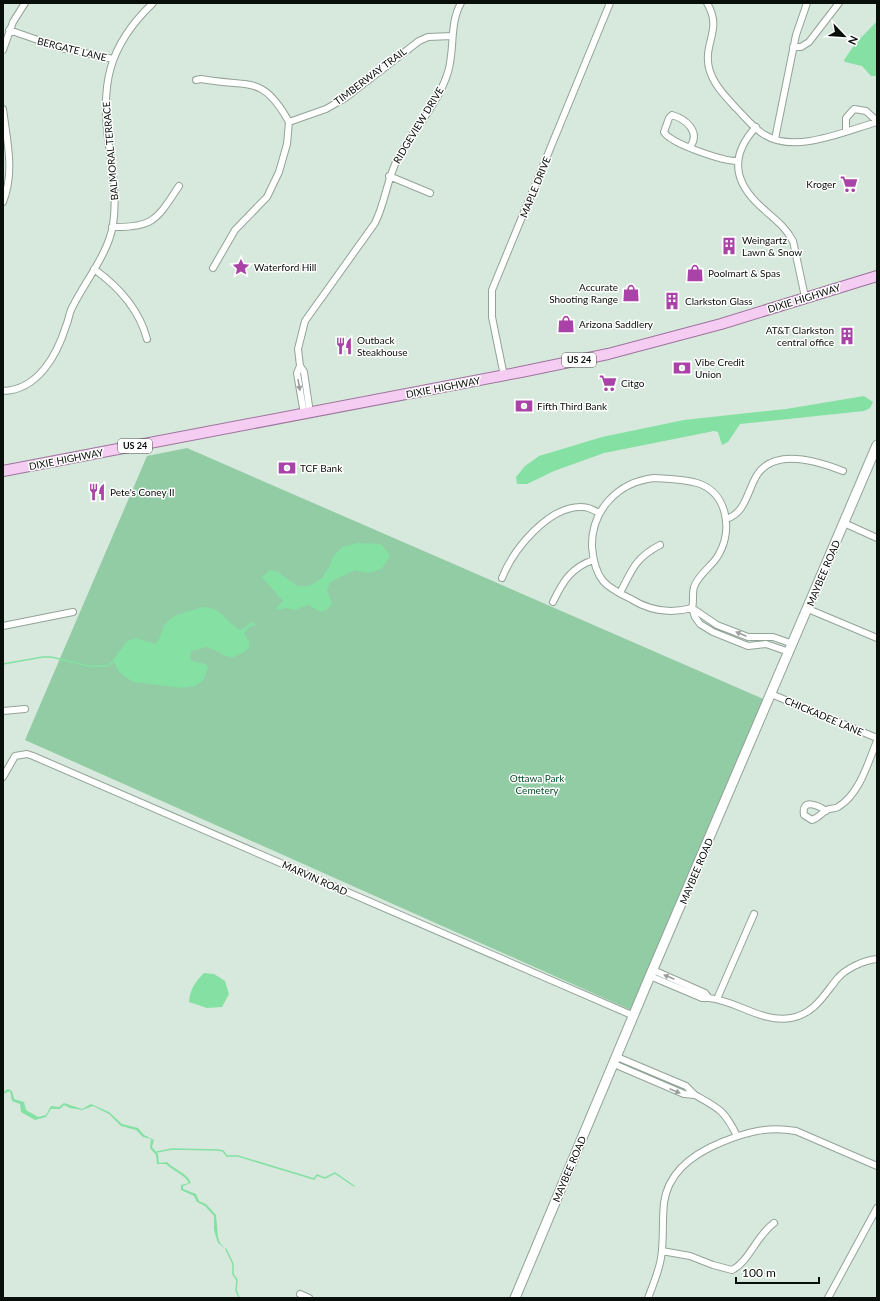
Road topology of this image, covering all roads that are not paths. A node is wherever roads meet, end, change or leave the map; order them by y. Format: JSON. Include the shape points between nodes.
{"nodes":[{"id":1,"x":25,"y":3,"type":"edge"},
{"id":2,"x":153,"y":3,"type":"edge"},
{"id":3,"x":461,"y":3,"type":"edge"},
{"id":4,"x":610,"y":3,"type":"edge"},
{"id":5,"x":707,"y":3,"type":"edge"},
{"id":6,"x":807,"y":3,"type":"edge"},
{"id":7,"x":840,"y":3,"type":"edge"},
{"id":8,"x":9,"y":30,"type":"junction"},
{"id":9,"x":452,"y":36,"type":"junction"},
{"id":10,"x":793,"y":47,"type":"junction"},
{"id":11,"x":3,"y":50,"type":"edge"},
{"id":12,"x":113,"y":59,"type":"junction"},
{"id":13,"x":196,"y":80,"type":"dead end"},
{"id":14,"x":3,"y":109,"type":"edge"},
{"id":15,"x":289,"y":122,"type":"junction"},
{"id":16,"x":877,"y":122,"type":"edge"},
{"id":17,"x":756,"y":127,"type":"junction"},
{"id":18,"x":846,"y":130,"type":"junction"},
{"id":19,"x":775,"y":139,"type":"junction"},
{"id":20,"x":690,"y":147,"type":"junction"},
{"id":21,"x":737,"y":161,"type":"junction"},
{"id":22,"x":390,"y":176,"type":"junction"},
{"id":23,"x":179,"y":186,"type":"dead end"},
{"id":24,"x":430,"y":193,"type":"dead end"},
{"id":25,"x":3,"y":202,"type":"edge"},
{"id":26,"x":112,"y":226,"type":"junction"},
{"id":27,"x":213,"y":268,"type":"dead end"},
{"id":28,"x":94,"y":269,"type":"junction"},
{"id":29,"x":877,"y":276,"type":"edge"},
{"id":30,"x":805,"y":297,"type":"junction"},
{"id":31,"x":146,"y":339,"type":"dead end"},
{"id":32,"x":504,"y":376,"type":"junction"},
{"id":33,"x":3,"y":391,"type":"edge"},
{"id":34,"x":307,"y":413,"type":"junction"},
{"id":35,"x":877,"y":445,"type":"edge"},
{"id":36,"x":3,"y":471,"type":"edge"},
{"id":37,"x":842,"y":472,"type":"dead end"},
{"id":38,"x":599,"y":513,"type":"junction"},
{"id":39,"x":726,"y":519,"type":"junction"},
{"id":40,"x":844,"y":523,"type":"junction"},
{"id":41,"x":877,"y":538,"type":"edge"},
{"id":42,"x":660,"y":545,"type":"dead end"},
{"id":43,"x":592,"y":560,"type":"junction"},
{"id":44,"x":502,"y":578,"type":"dead end"},
{"id":45,"x":620,"y":593,"type":"junction"},
{"id":46,"x":553,"y":602,"type":"dead end"},
{"id":47,"x":692,"y":608,"type":"junction"},
{"id":48,"x":808,"y":608,"type":"junction"},
{"id":49,"x":74,"y":612,"type":"dead end"},
{"id":50,"x":717,"y":625,"type":"junction"},
{"id":51,"x":3,"y":626,"type":"edge"},
{"id":52,"x":713,"y":632,"type":"junction"},
{"id":53,"x":765,"y":636,"type":"junction"},
{"id":54,"x":877,"y":638,"type":"edge"},
{"id":55,"x":766,"y":644,"type":"junction"},
{"id":56,"x":791,"y":648,"type":"junction"},
{"id":57,"x":771,"y":694,"type":"junction"},
{"id":58,"x":25,"y":709,"type":"dead end"},
{"id":59,"x":3,"y":711,"type":"edge"},
{"id":60,"x":877,"y":740,"type":"edge"},
{"id":61,"x":4,"y":774,"type":"edge"},
{"id":62,"x":826,"y":810,"type":"dead end"},
{"id":63,"x":754,"y":914,"type":"dead end"},
{"id":64,"x":877,"y":959,"type":"edge"},
{"id":65,"x":652,"y":973,"type":"junction"},
{"id":66,"x":717,"y":999,"type":"junction"},
{"id":67,"x":634,"y":1016,"type":"junction"},
{"id":68,"x":615,"y":1060,"type":"junction"},
{"id":69,"x":661,"y":1076,"type":"junction"},
{"id":70,"x":658,"y":1083,"type":"junction"},
{"id":71,"x":695,"y":1094,"type":"junction"},
{"id":72,"x":738,"y":1136,"type":"junction"},
{"id":73,"x":877,"y":1166,"type":"edge"},
{"id":74,"x":877,"y":1208,"type":"edge"},
{"id":75,"x":774,"y":1223,"type":"dead end"},
{"id":76,"x":662,"y":1251,"type":"junction"},
{"id":77,"x":300,"y":1294,"type":"dead end"},
{"id":78,"x":309,"y":1298,"type":"edge"},
{"id":79,"x":515,"y":1298,"type":"edge"},
{"id":80,"x":648,"y":1298,"type":"edge"},
{"id":81,"x":828,"y":1298,"type":"edge"}],
"edges":[{"from":1,"to":8,"type":"street"},
{"from":2,"to":12,"type":"street","name":"BALMORAL TERRACE","via":[[135,20]]},
{"from":3,"to":9,"type":"street","name":"RIDGEVIEW DRIVE","via":[[455,16]]},
{"from":4,"to":32,"type":"street","name":"MAPLE DRIVE","via":[[492,290],[492,317]]},
{"from":5,"to":17,"type":"street","via":[[713,13],[714,26],[708,56],[709,68],[720,90]]},
{"from":6,"to":10,"type":"street"},
{"from":7,"to":10,"type":"street","via":[[809,42],[801,47]]},
{"from":8,"to":11,"type":"street"},
{"from":8,"to":12,"type":"street","name":"BERGATE LANE","via":[[61,48]]},
{"from":9,"to":15,"type":"street","name":"TIMBERWAY TRAIL","via":[[428,37],[419,41],[345,98],[326,109]]},
{"from":9,"to":22,"type":"street","name":"RIDGEVIEW DRIVE","via":[[451,60],[441,87],[423,121],[399,156]]},
{"from":10,"to":19,"type":"street"},
{"from":12,"to":26,"type":"street","name":"BALMORAL TERRACE","via":[[105,97],[115,187]]},
{"from":13,"to":15,"type":"street","via":[[259,87],[272,96]]},
{"from":14,"to":25,"type":"street","via":[[10,168]]},
{"from":15,"to":27,"type":"street","via":[[287,144],[270,192],[235,230]]},
{"from":16,"to":18,"type":"street"},
{"from":16,"to":18,"type":"street","via":[[866,111],[854,110],[846,118]]},
{"from":17,"to":19,"type":"street"},
{"from":17,"to":21,"type":"street","via":[[742,145]]},
{"from":18,"to":19,"type":"street","via":[[809,142],[794,143]]},
{"from":20,"to":20,"type":"street","via":[[665,135],[665,128],[672,115],[687,121],[692,128]]},
{"from":20,"to":21,"type":"street","via":[[717,159]]},
{"from":21,"to":30,"type":"street","via":[[746,189],[790,236]]},
{"from":22,"to":24,"type":"street"},
{"from":22,"to":34,"type":"street","name":"RIDGEVIEW DRIVE","via":[[381,212],[305,321],[298,349],[300,366],[304,372]]},
{"from":23,"to":26,"type":"street","via":[[151,221],[133,227]]},
{"from":26,"to":28,"type":"street","name":"BALMORAL TERRACE"},
{"from":28,"to":31,"type":"street","via":[[117,287],[129,302],[144,327]]},
{"from":28,"to":33,"type":"street","name":"BALMORAL TERRACE","via":[[72,307],[55,355],[46,368],[22,387]]},
{"from":29,"to":30,"type":"main road","name":"DIXIE HIGHWAY","number":"US 24"},
{"from":30,"to":32,"type":"main road","name":"DIXIE HIGHWAY","number":"US 24","via":[[721,324],[608,354]]},
{"from":32,"to":34,"type":"main road","name":"DIXIE HIGHWAY","number":"US 24"},
{"from":34,"to":36,"type":"main road","name":"DIXIE HIGHWAY","number":"US 24"},
{"from":35,"to":40,"type":"main road","name":"MAYBEE ROAD"},
{"from":37,"to":39,"type":"street","via":[[816,461],[775,461],[757,475],[740,512]]},
{"from":38,"to":39,"type":"street","via":[[610,497],[623,488],[642,479],[654,478],[686,481],[704,486],[718,499]]},
{"from":38,"to":43,"type":"street","via":[[593,530]]},
{"from":38,"to":44,"type":"street","via":[[582,507],[572,508],[545,522],[517,550]]},
{"from":39,"to":47,"type":"street","via":[[726,542],[718,556],[697,580]]},
{"from":40,"to":41,"type":"street"},
{"from":40,"to":48,"type":"main road","name":"MAYBEE ROAD"},
{"from":42,"to":45,"type":"street","via":[[637,562]]},
{"from":43,"to":45,"type":"street","via":[[606,585]]},
{"from":43,"to":46,"type":"street","via":[[575,568],[569,574]]},
{"from":45,"to":47,"type":"street","via":[[661,611]]},
{"from":47,"to":50,"type":"street"},
{"from":47,"to":52,"type":"street","via":[[700,624]]},
{"from":48,"to":54,"type":"street"},
{"from":48,"to":56,"type":"main road","name":"MAYBEE ROAD"},
{"from":49,"to":51,"type":"street"},
{"from":50,"to":52,"type":"street"},
{"from":53,"to":50,"type":"street","one_way":true,"via":[[748,637]]},
{"from":52,"to":55,"type":"street","via":[[748,646]]},
{"from":53,"to":55,"type":"street"},
{"from":53,"to":56,"type":"street"},
{"from":55,"to":56,"type":"street"},
{"from":56,"to":57,"type":"main road","name":"MAYBEE ROAD"},
{"from":57,"to":60,"type":"street","name":"CHICKADEE LANE"},
{"from":57,"to":65,"type":"main road","name":"MAYBEE ROAD"},
{"from":58,"to":59,"type":"street"},
{"from":60,"to":62,"type":"street","via":[[859,783],[852,793],[838,807]]},
{"from":61,"to":67,"type":"street","name":"MARVIN ROAD","via":[[15,756],[27,754]]},
{"from":63,"to":66,"type":"street"},
{"from":64,"to":66,"type":"street","via":[[871,959],[847,970],[810,1010],[792,1018],[764,1017]]},
{"from":65,"to":66,"type":"street","via":[[702,998]]},
{"from":65,"to":67,"type":"main road","name":"MAYBEE ROAD"},
{"from":67,"to":68,"type":"main road","name":"MAYBEE ROAD"},
{"from":68,"to":69,"type":"street"},
{"from":68,"to":70,"type":"street"},
{"from":68,"to":79,"type":"main road","name":"MAYBEE ROAD"},
{"from":69,"to":70,"type":"street"},
{"from":69,"to":71,"type":"street","via":[[686,1086]]},
{"from":70,"to":71,"type":"street","one_way":true,"via":[[684,1094]]},
{"from":71,"to":72,"type":"street","via":[[722,1111]]},
{"from":72,"to":73,"type":"street","via":[[769,1128],[796,1131]]},
{"from":72,"to":76,"type":"street","via":[[706,1149],[684,1164],[675,1176],[664,1202]]},
{"from":74,"to":81,"type":"street"},
{"from":75,"to":76,"type":"street","via":[[757,1240],[742,1262],[732,1270],[713,1266],[690,1256]]},
{"from":76,"to":80,"type":"street"},
{"from":77,"to":78,"type":"street"}]}
